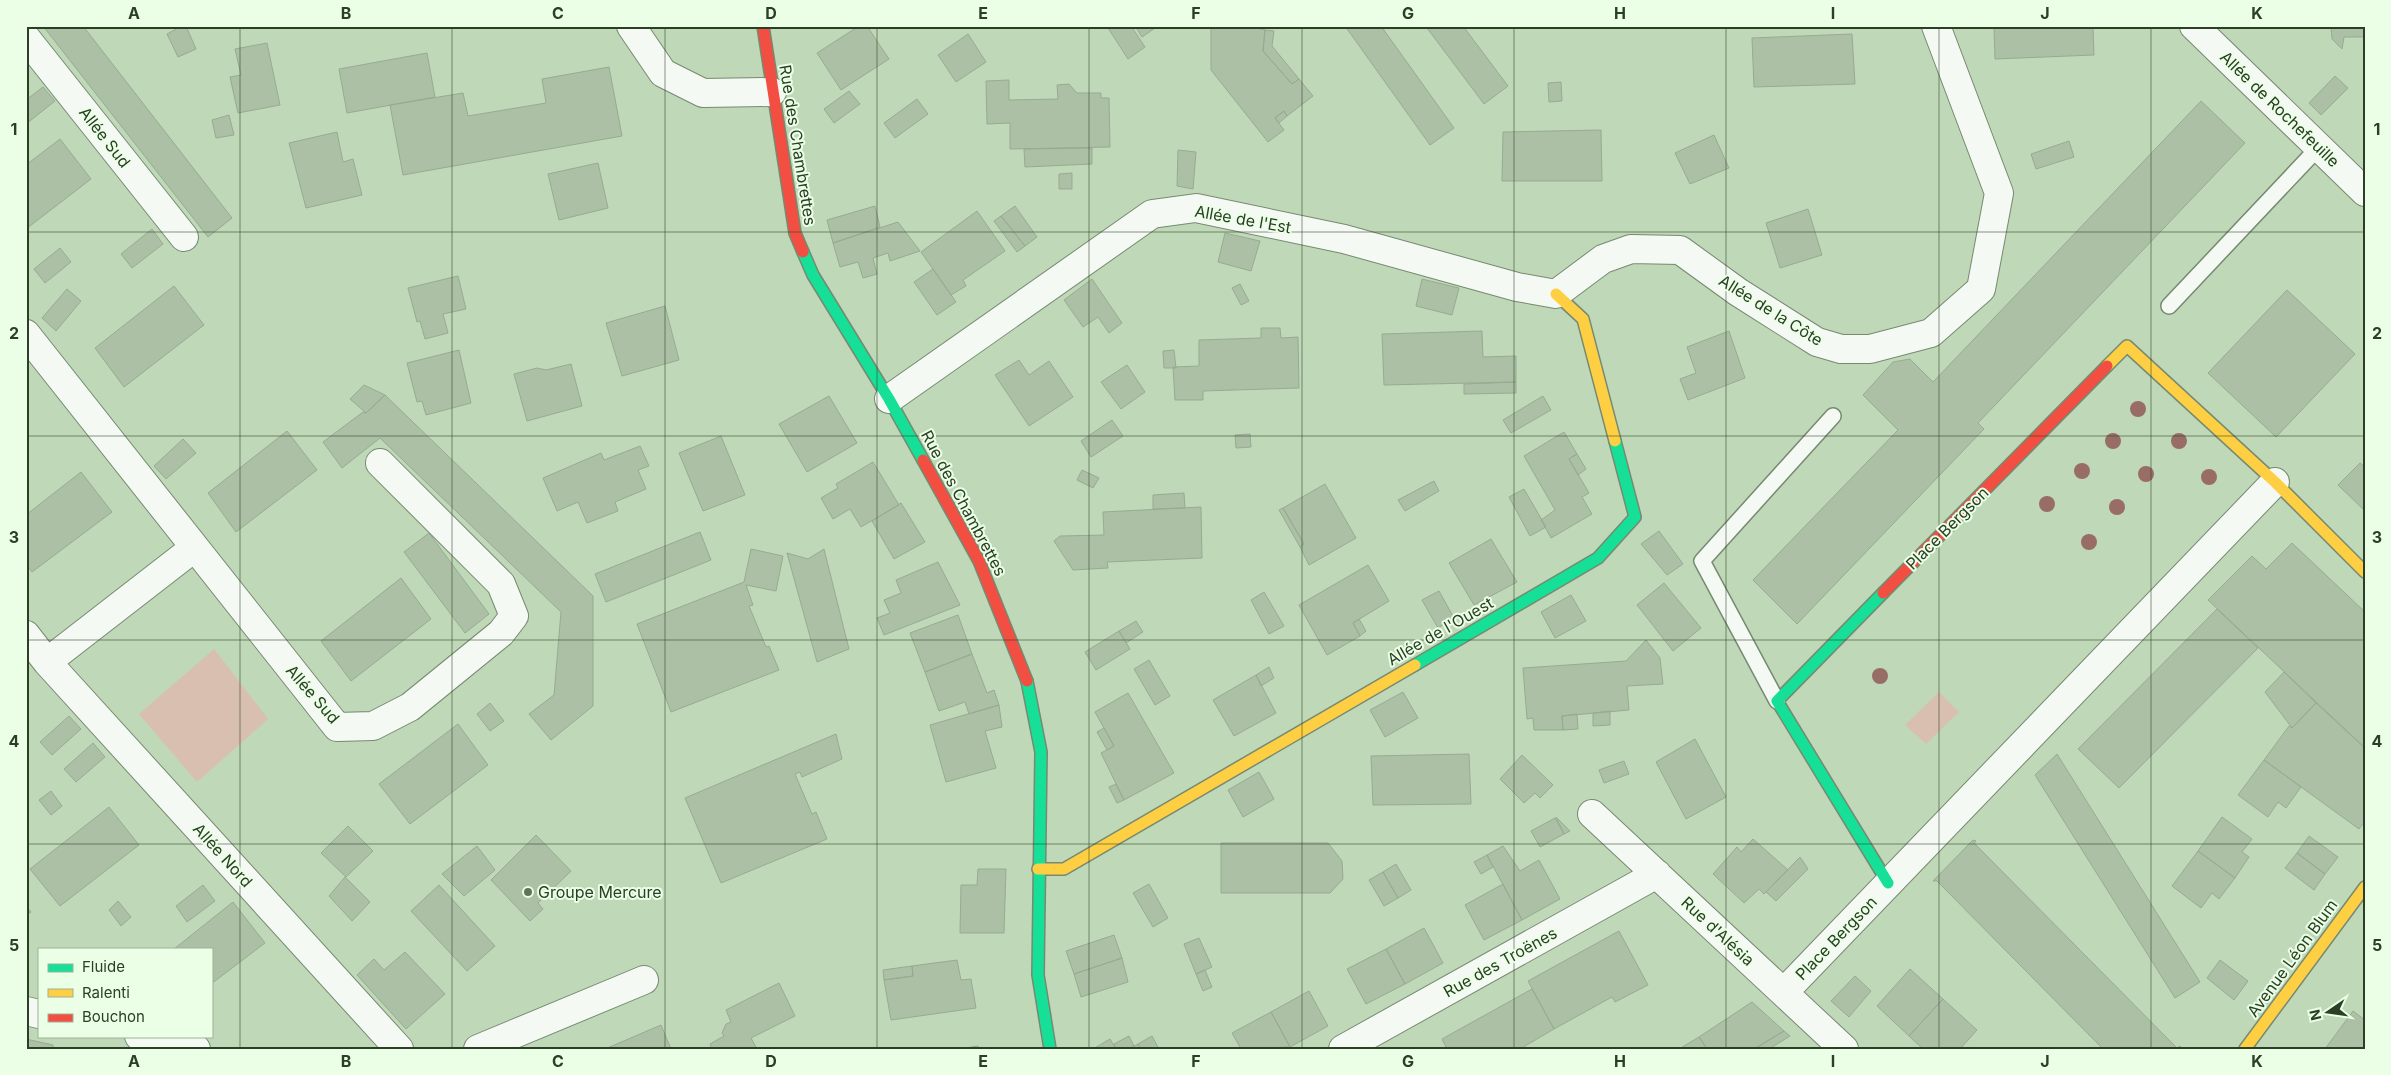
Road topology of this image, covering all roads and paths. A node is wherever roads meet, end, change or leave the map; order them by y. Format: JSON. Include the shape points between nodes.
{"nodes":[{"id":1,"x":631,"y":26,"type":"edge"},
{"id":2,"x":763,"y":26,"type":"edge"},
{"id":3,"x":1936,"y":26,"type":"edge"},
{"id":4,"x":2194,"y":26,"type":"edge"},
{"id":5,"x":26,"y":38,"type":"edge"},
{"id":6,"x":772,"y":92,"type":"junction"},
{"id":7,"x":2319,"y":147,"type":"junction"},
{"id":8,"x":2365,"y":192,"type":"edge"},
{"id":9,"x":184,"y":237,"type":"dead end"},
{"id":10,"x":1556,"y":294,"type":"junction"},
{"id":11,"x":2169,"y":306,"type":"dead end"},
{"id":12,"x":26,"y":334,"type":"edge"},
{"id":13,"x":889,"y":398,"type":"junction"},
{"id":14,"x":1833,"y":416,"type":"dead end"},
{"id":15,"x":380,"y":463,"type":"dead end"},
{"id":16,"x":2275,"y":482,"type":"junction"},
{"id":17,"x":194,"y":548,"type":"junction"},
{"id":18,"x":2365,"y":572,"type":"edge"},
{"id":19,"x":26,"y":635,"type":"edge"},
{"id":20,"x":47,"y":662,"type":"junction"},
{"id":21,"x":1777,"y":701,"type":"junction"},
{"id":22,"x":1592,"y":814,"type":"dead end"},
{"id":23,"x":1038,"y":869,"type":"junction"},
{"id":24,"x":1657,"y":874,"type":"junction"},
{"id":25,"x":1888,"y":883,"type":"junction"},
{"id":26,"x":2365,"y":887,"type":"edge"},
{"id":27,"x":644,"y":980,"type":"dead end"},
{"id":28,"x":1784,"y":992,"type":"junction"},
{"id":29,"x":148,"y":1038,"type":"edge"},
{"id":30,"x":196,"y":1049,"type":"edge"},
{"id":31,"x":399,"y":1049,"type":"edge"},
{"id":32,"x":478,"y":1049,"type":"edge"},
{"id":33,"x":1050,"y":1049,"type":"edge"},
{"id":34,"x":1343,"y":1049,"type":"edge"},
{"id":35,"x":1844,"y":1049,"type":"edge"},
{"id":36,"x":2245,"y":1049,"type":"edge"}],
"edges":[{"from":1,"to":6,"type":"street","via":[[662,73],[703,93]]},
{"from":2,"to":6,"type":"street","name":"Rue des Chambrettes"},
{"from":3,"to":10,"type":"street","name":"Allée de la Côte","via":[[1999,193],[1981,289],[1931,333],[1870,349],[1841,349],[1817,342],[1738,292],[1680,250],[1632,249],[1603,260]]},
{"from":4,"to":7,"type":"street","name":"Allée de Rochefeuille"},
{"from":5,"to":9,"type":"street","name":"Allée Sud"},
{"from":6,"to":13,"type":"street","name":"Rue des Chambrettes","via":[[796,234],[812,275]]},
{"from":7,"to":8,"type":"street","name":"Allée de Rochefeuille"},
{"from":7,"to":11,"type":"lane"},
{"from":10,"to":13,"type":"street","name":"Allée de l'Est","via":[[1517,287],[1344,239],[1196,208],[1152,214]]},
{"from":10,"to":23,"type":"street","name":"Allée de l'Ouest","via":[[1583,319],[1635,517],[1598,558],[1064,869]]},
{"from":12,"to":17,"type":"street","name":"Allée Sud"},
{"from":13,"to":23,"type":"street","name":"Rue des Chambrettes","via":[[980,561],[1026,678],[1041,752]]},
{"from":14,"to":21,"type":"lane","via":[[1702,562]]},
{"from":15,"to":17,"type":"street","name":"Allée Sud","via":[[502,584],[514,616],[501,633],[410,707],[373,726],[337,727]]},
{"from":16,"to":18,"type":"street","name":"Place Bergson"},
{"from":16,"to":21,"type":"street","name":"Place Bergson","via":[[2127,346]]},
{"from":16,"to":25,"type":"street","name":"Place Bergson"},
{"from":17,"to":20,"type":"street"},
{"from":19,"to":20,"type":"street","name":"Allée Nord"},
{"from":20,"to":31,"type":"street","name":"Allée Nord"},
{"from":21,"to":25,"type":"street","name":"Place Bergson"},
{"from":22,"to":24,"type":"street","name":"Rue d'Alésia"},
{"from":23,"to":33,"type":"street","name":"Rue des Chambrettes","via":[[1038,975]]},
{"from":24,"to":28,"type":"street","name":"Rue d'Alésia"},
{"from":24,"to":34,"type":"street","name":"Rue des Troënes"},
{"from":25,"to":28,"type":"street","name":"Place Bergson"},
{"from":26,"to":36,"type":"street","name":"Avenue Léon Blum"},
{"from":27,"to":32,"type":"street"},
{"from":28,"to":35,"type":"street","name":"Rue d'Alésia"},
{"from":29,"to":30,"type":"street"}]}
